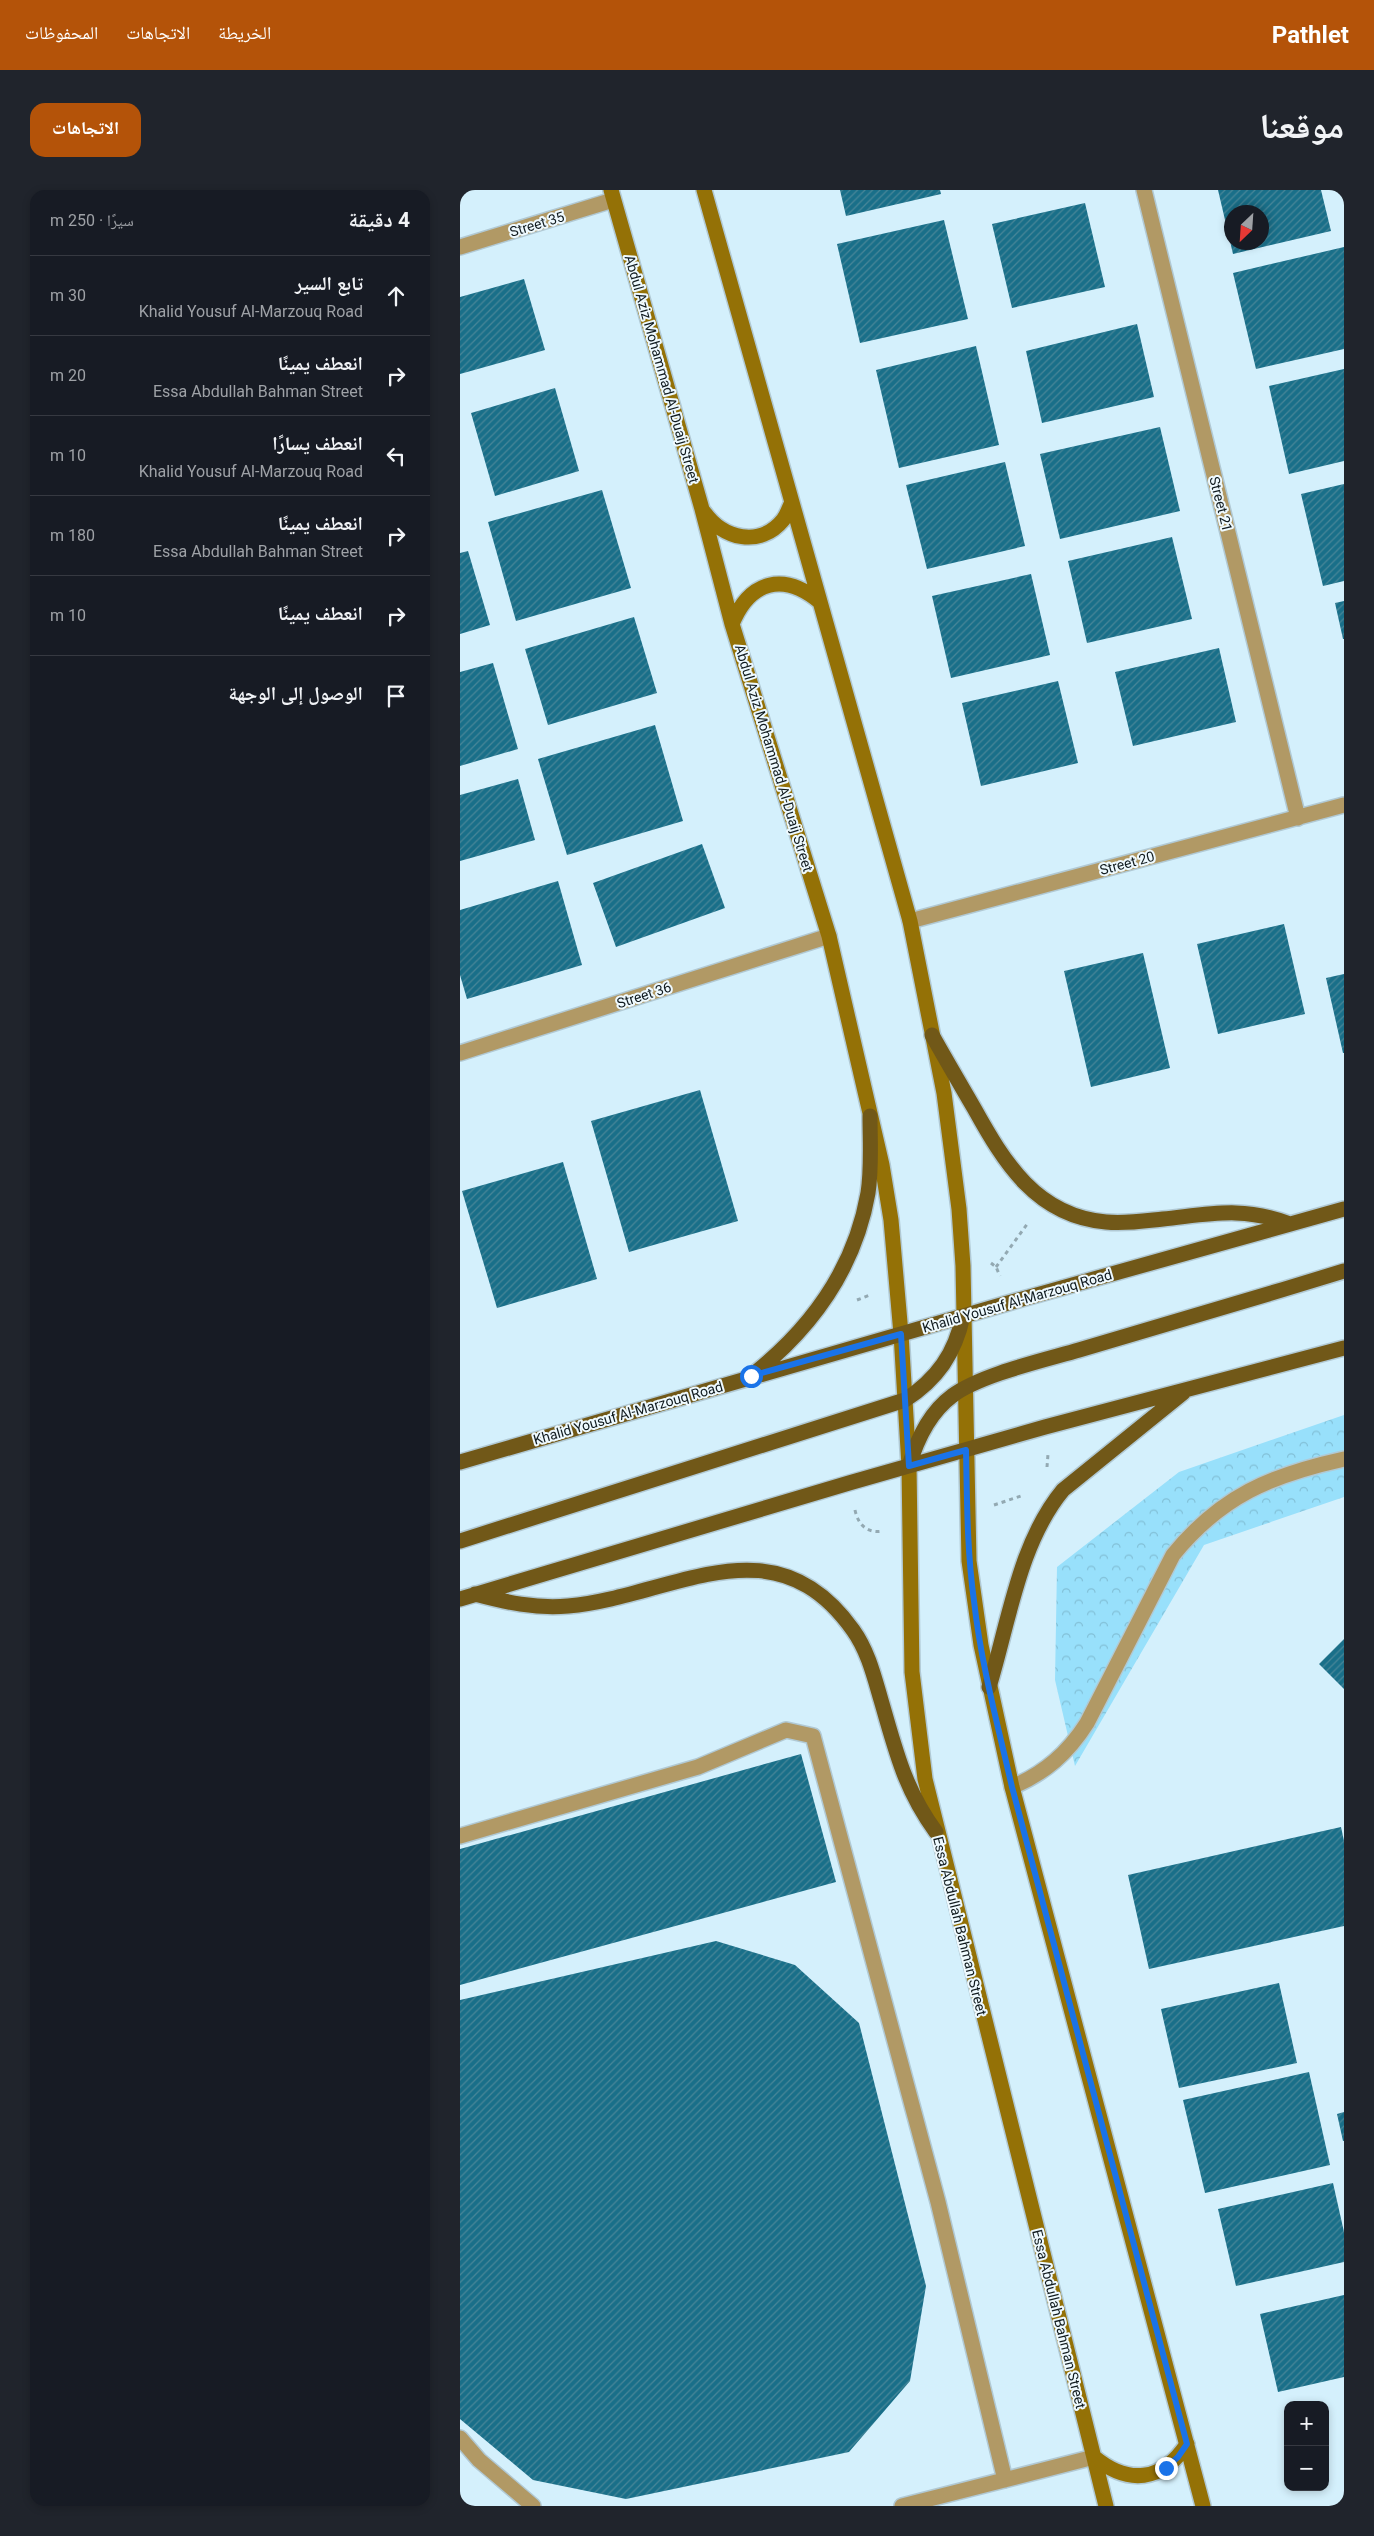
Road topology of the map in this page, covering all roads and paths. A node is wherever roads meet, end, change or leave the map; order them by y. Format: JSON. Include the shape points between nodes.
{"nodes":[{"id":1,"x":704,"y":190,"type":"edge"},
{"id":2,"x":1144,"y":190,"type":"edge"},
{"id":3,"x":612,"y":195,"type":"edge"},
{"id":4,"x":460,"y":248,"type":"edge"},
{"id":5,"x":792,"y":502,"type":"junction"},
{"id":6,"x":702,"y":509,"type":"junction"},
{"id":7,"x":820,"y":602,"type":"junction"},
{"id":8,"x":732,"y":624,"type":"junction"},
{"id":9,"x":1344,"y":805,"type":"edge"},
{"id":10,"x":1298,"y":818,"type":"junction"},
{"id":11,"x":910,"y":922,"type":"junction"},
{"id":12,"x":829,"y":936,"type":"junction"},
{"id":13,"x":932,"y":1035,"type":"junction"},
{"id":14,"x":460,"y":1054,"type":"edge"},
{"id":15,"x":870,"y":1116,"type":"junction"},
{"id":16,"x":1045,"y":1200,"type":"junction"},
{"id":17,"x":1344,"y":1209,"type":"edge"},
{"id":18,"x":1290,"y":1224,"type":"junction"},
{"id":19,"x":996,"y":1267,"type":"dead end"},
{"id":20,"x":1344,"y":1271,"type":"edge"},
{"id":21,"x":963,"y":1316,"type":"junction"},
{"id":22,"x":901,"y":1334,"type":"junction"},
{"id":23,"x":1344,"y":1348,"type":"edge"},
{"id":24,"x":751,"y":1376,"type":"junction"},
{"id":25,"x":964,"y":1388,"type":"junction"},
{"id":26,"x":1188,"y":1389,"type":"junction"},
{"id":27,"x":905,"y":1400,"type":"junction"},
{"id":28,"x":1045,"y":1427,"type":"junction"},
{"id":29,"x":966,"y":1450,"type":"junction"},
{"id":30,"x":1344,"y":1459,"type":"edge"},
{"id":31,"x":460,"y":1462,"type":"edge"},
{"id":32,"x":909,"y":1466,"type":"junction"},
{"id":33,"x":1043,"y":1473,"type":"dead end"},
{"id":34,"x":849,"y":1482,"type":"junction"},
{"id":35,"x":1028,"y":1491,"type":"dead end"},
{"id":36,"x":967,"y":1512,"type":"junction"},
{"id":37,"x":910,"y":1524,"type":"junction"},
{"id":38,"x":460,"y":1541,"type":"edge"},
{"id":39,"x":467,"y":1596,"type":"edge"},
{"id":40,"x":989,"y":1686,"type":"junction"},
{"id":41,"x":1012,"y":1787,"type":"junction"},
{"id":42,"x":936,"y":1832,"type":"junction"},
{"id":43,"x":460,"y":1836,"type":"edge"},
{"id":44,"x":460,"y":2438,"type":"edge"},
{"id":45,"x":1187,"y":2444,"type":"junction"},
{"id":46,"x":1094,"y":2457,"type":"junction"},
{"id":47,"x":1005,"y":2480,"type":"junction"},
{"id":48,"x":533,"y":2506,"type":"edge"},
{"id":49,"x":902,"y":2506,"type":"edge"},
{"id":50,"x":1106,"y":2506,"type":"edge"},
{"id":51,"x":1203,"y":2506,"type":"edge"}],
"edges":[{"from":1,"to":5,"type":"street"},
{"from":2,"to":10,"type":"street","name":"Street 21"},
{"from":3,"to":4,"type":"street","name":"Street 35"},
{"from":3,"to":6,"type":"street","name":"Abdul Aziz Mohammad Al-Duaij Street"},
{"from":5,"to":6,"type":"street","via":[[784,519],[768,532],[750,538],[730,535],[713,525]]},
{"from":5,"to":7,"type":"street"},
{"from":6,"to":8,"type":"street","name":"Abdul Aziz Mohammad Al-Duaij Street"},
{"from":7,"to":8,"type":"street","via":[[806,590],[788,584],[769,585],[752,593],[739,606]]},
{"from":7,"to":11,"type":"street"},
{"from":8,"to":12,"type":"street","name":"Abdul Aziz Mohammad Al-Duaij Street"},
{"from":9,"to":10,"type":"street","name":"Street 20"},
{"from":10,"to":11,"type":"street","name":"Street 20"},
{"from":11,"to":13,"type":"street"},
{"from":12,"to":14,"type":"street","name":"Street 36"},
{"from":12,"to":15,"type":"street","name":"Abdul Aziz Mohammad Al-Duaij Street"},
{"from":13,"to":16,"type":"main road","via":[[1001,1156],[1017,1176]]},
{"from":13,"to":21,"type":"street","via":[[953,1151],[963,1266]]},
{"from":15,"to":22,"type":"street","name":"Abdul Aziz Mohammad Al-Duaij Street","via":[[891,1220]]},
{"from":15,"to":24,"type":"main road","via":[[868,1191],[860,1228],[846,1262],[806,1325]]},
{"from":16,"to":18,"type":"main road","via":[[1080,1216],[1104,1222],[1242,1212],[1267,1215]]},
{"from":16,"to":19,"type":"path"},
{"from":17,"to":18,"type":"main road","name":"Khalid Yousuf Al-Marzouq Road"},
{"from":18,"to":21,"type":"main road","name":"Khalid Yousuf Al-Marzouq Road"},
{"from":20,"to":25,"type":"main road"},
{"from":21,"to":22,"type":"main road","name":"Khalid Yousuf Al-Marzouq Road"},
{"from":21,"to":25,"type":"street"},
{"from":21,"to":27,"type":"main road","via":[[956,1341],[944,1365],[933,1379]]},
{"from":22,"to":24,"type":"main road","name":"Khalid Yousuf Al-Marzouq Road"},
{"from":22,"to":27,"type":"street","name":"Essa Abdullah Bahman Street"},
{"from":23,"to":26,"type":"main road"},
{"from":24,"to":31,"type":"main road","name":"Khalid Yousuf Al-Marzouq Road"},
{"from":25,"to":29,"type":"street"},
{"from":25,"to":32,"type":"main road","via":[[929,1420]]},
{"from":26,"to":28,"type":"main road"},
{"from":26,"to":40,"type":"main road","via":[[1069,1484],[1051,1504],[1034,1536]]},
{"from":27,"to":32,"type":"street","name":"Essa Abdullah Bahman Street"},
{"from":27,"to":38,"type":"main road"},
{"from":28,"to":29,"type":"main road"},
{"from":28,"to":33,"type":"path","via":[[1048,1450],[1047,1468]]},
{"from":29,"to":32,"type":"main road"},
{"from":29,"to":36,"type":"street"},
{"from":30,"to":41,"type":"street","via":[[1259,1484],[1234,1498],[1191,1533],[1173,1555],[1088,1723],[1048,1768]]},
{"from":32,"to":34,"type":"main road"},
{"from":32,"to":37,"type":"street","name":"Essa Abdullah Bahman Street"},
{"from":34,"to":37,"type":"path","via":[[856,1518],[862,1527],[878,1532]]},
{"from":34,"to":39,"type":"main road"},
{"from":35,"to":36,"type":"path","via":[[1020,1497]]},
{"from":36,"to":40,"type":"street","via":[[974,1603]]},
{"from":37,"to":42,"type":"street","name":"Essa Abdullah Bahman Street","via":[[913,1681],[925,1779]]},
{"from":39,"to":42,"type":"main road","via":[[536,1606],[568,1606],[716,1571],[770,1572],[795,1580],[839,1611],[855,1632],[868,1656],[906,1782]]},
{"from":40,"to":41,"type":"street"},
{"from":41,"to":45,"type":"street"},
{"from":42,"to":46,"type":"street","name":"Essa Abdullah Bahman Street"},
{"from":43,"to":47,"type":"street","via":[[698,1767],[786,1730],[813,1736],[938,2202]]},
{"from":44,"to":48,"type":"street","via":[[479,2460]]},
{"from":45,"to":46,"type":"street","via":[[1166,2468],[1136,2476],[1120,2474]]},
{"from":45,"to":51,"type":"street"},
{"from":46,"to":47,"type":"street"},
{"from":46,"to":50,"type":"street","name":"Essa Abdullah Bahman Street"},
{"from":47,"to":49,"type":"street"}]}
